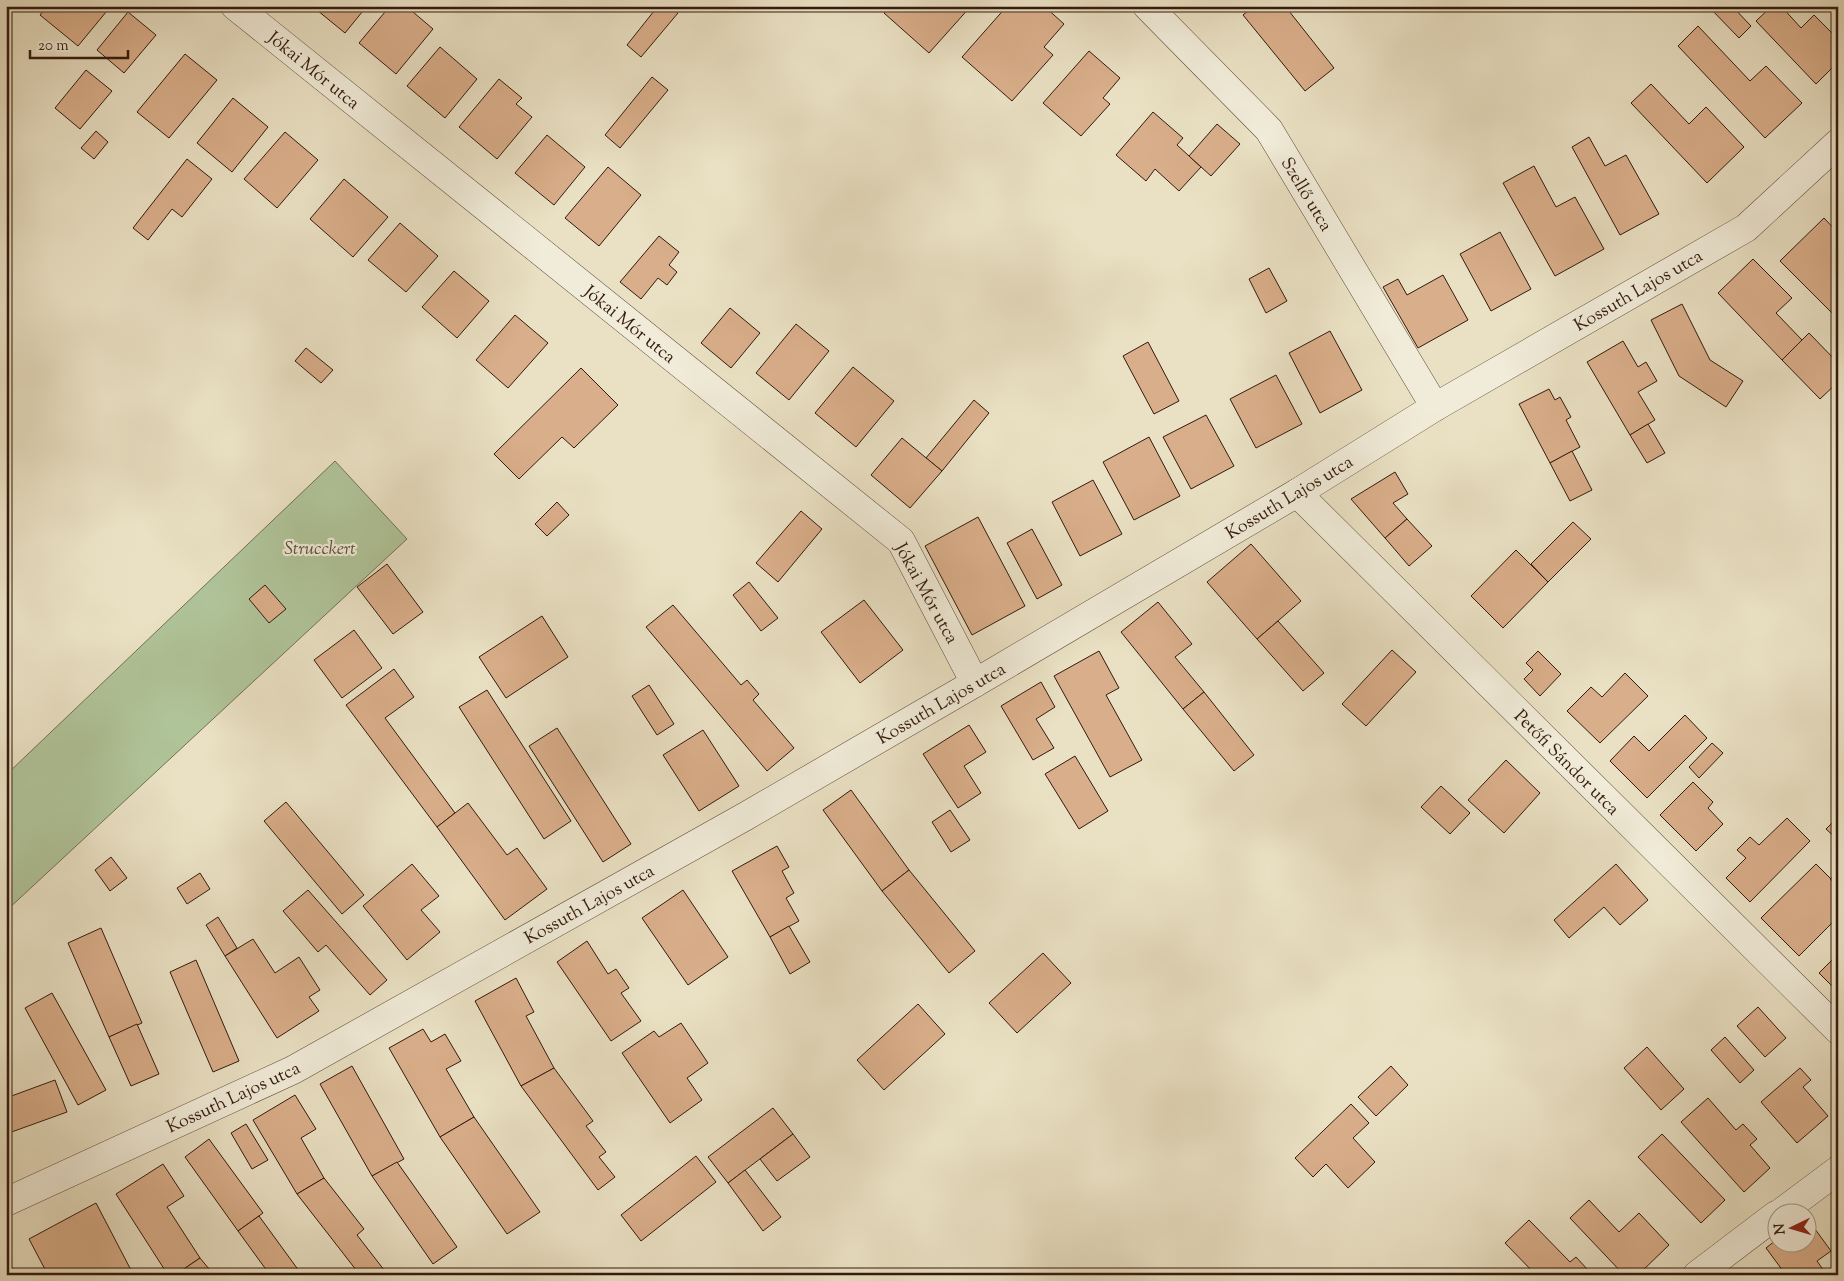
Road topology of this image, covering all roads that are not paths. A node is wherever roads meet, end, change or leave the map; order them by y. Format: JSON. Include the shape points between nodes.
{"nodes":[{"id":1,"x":234,"y":6,"type":"edge"},
{"id":2,"x":1146,"y":6,"type":"edge"},
{"id":3,"x":1838,"y":143,"type":"edge"},
{"id":4,"x":1435,"y":407,"type":"junction"},
{"id":5,"x":1297,"y":493,"type":"junction"},
{"id":6,"x":975,"y":683,"type":"junction"},
{"id":7,"x":1838,"y":1030,"type":"edge"},
{"id":8,"x":1838,"y":1170,"type":"edge"},
{"id":9,"x":6,"y":1202,"type":"edge"},
{"id":10,"x":1792,"y":1204,"type":"edge"},
{"id":11,"x":1766,"y":1223,"type":"edge"},
{"id":12,"x":1697,"y":1275,"type":"edge"}],
"edges":[{"from":1,"to":6,"type":"street","name":"Jókai Mór utca","via":[[901,541]]},
{"from":2,"to":4,"type":"street","name":"Szellő utca","via":[[1269,130]]},
{"from":3,"to":4,"type":"street","name":"Kossuth Lajos utca","via":[[1746,228]]},
{"from":4,"to":5,"type":"street","name":"Kossuth Lajos utca"},
{"from":5,"to":6,"type":"street","name":"Kossuth Lajos utca"},
{"from":5,"to":7,"type":"street","name":"Petőfi Sándor utca"},
{"from":6,"to":9,"type":"street","name":"Kossuth Lajos utca","via":[[746,816],[292,1070]]},
{"from":8,"to":10,"type":"street"},
{"from":11,"to":12,"type":"street"}]}
